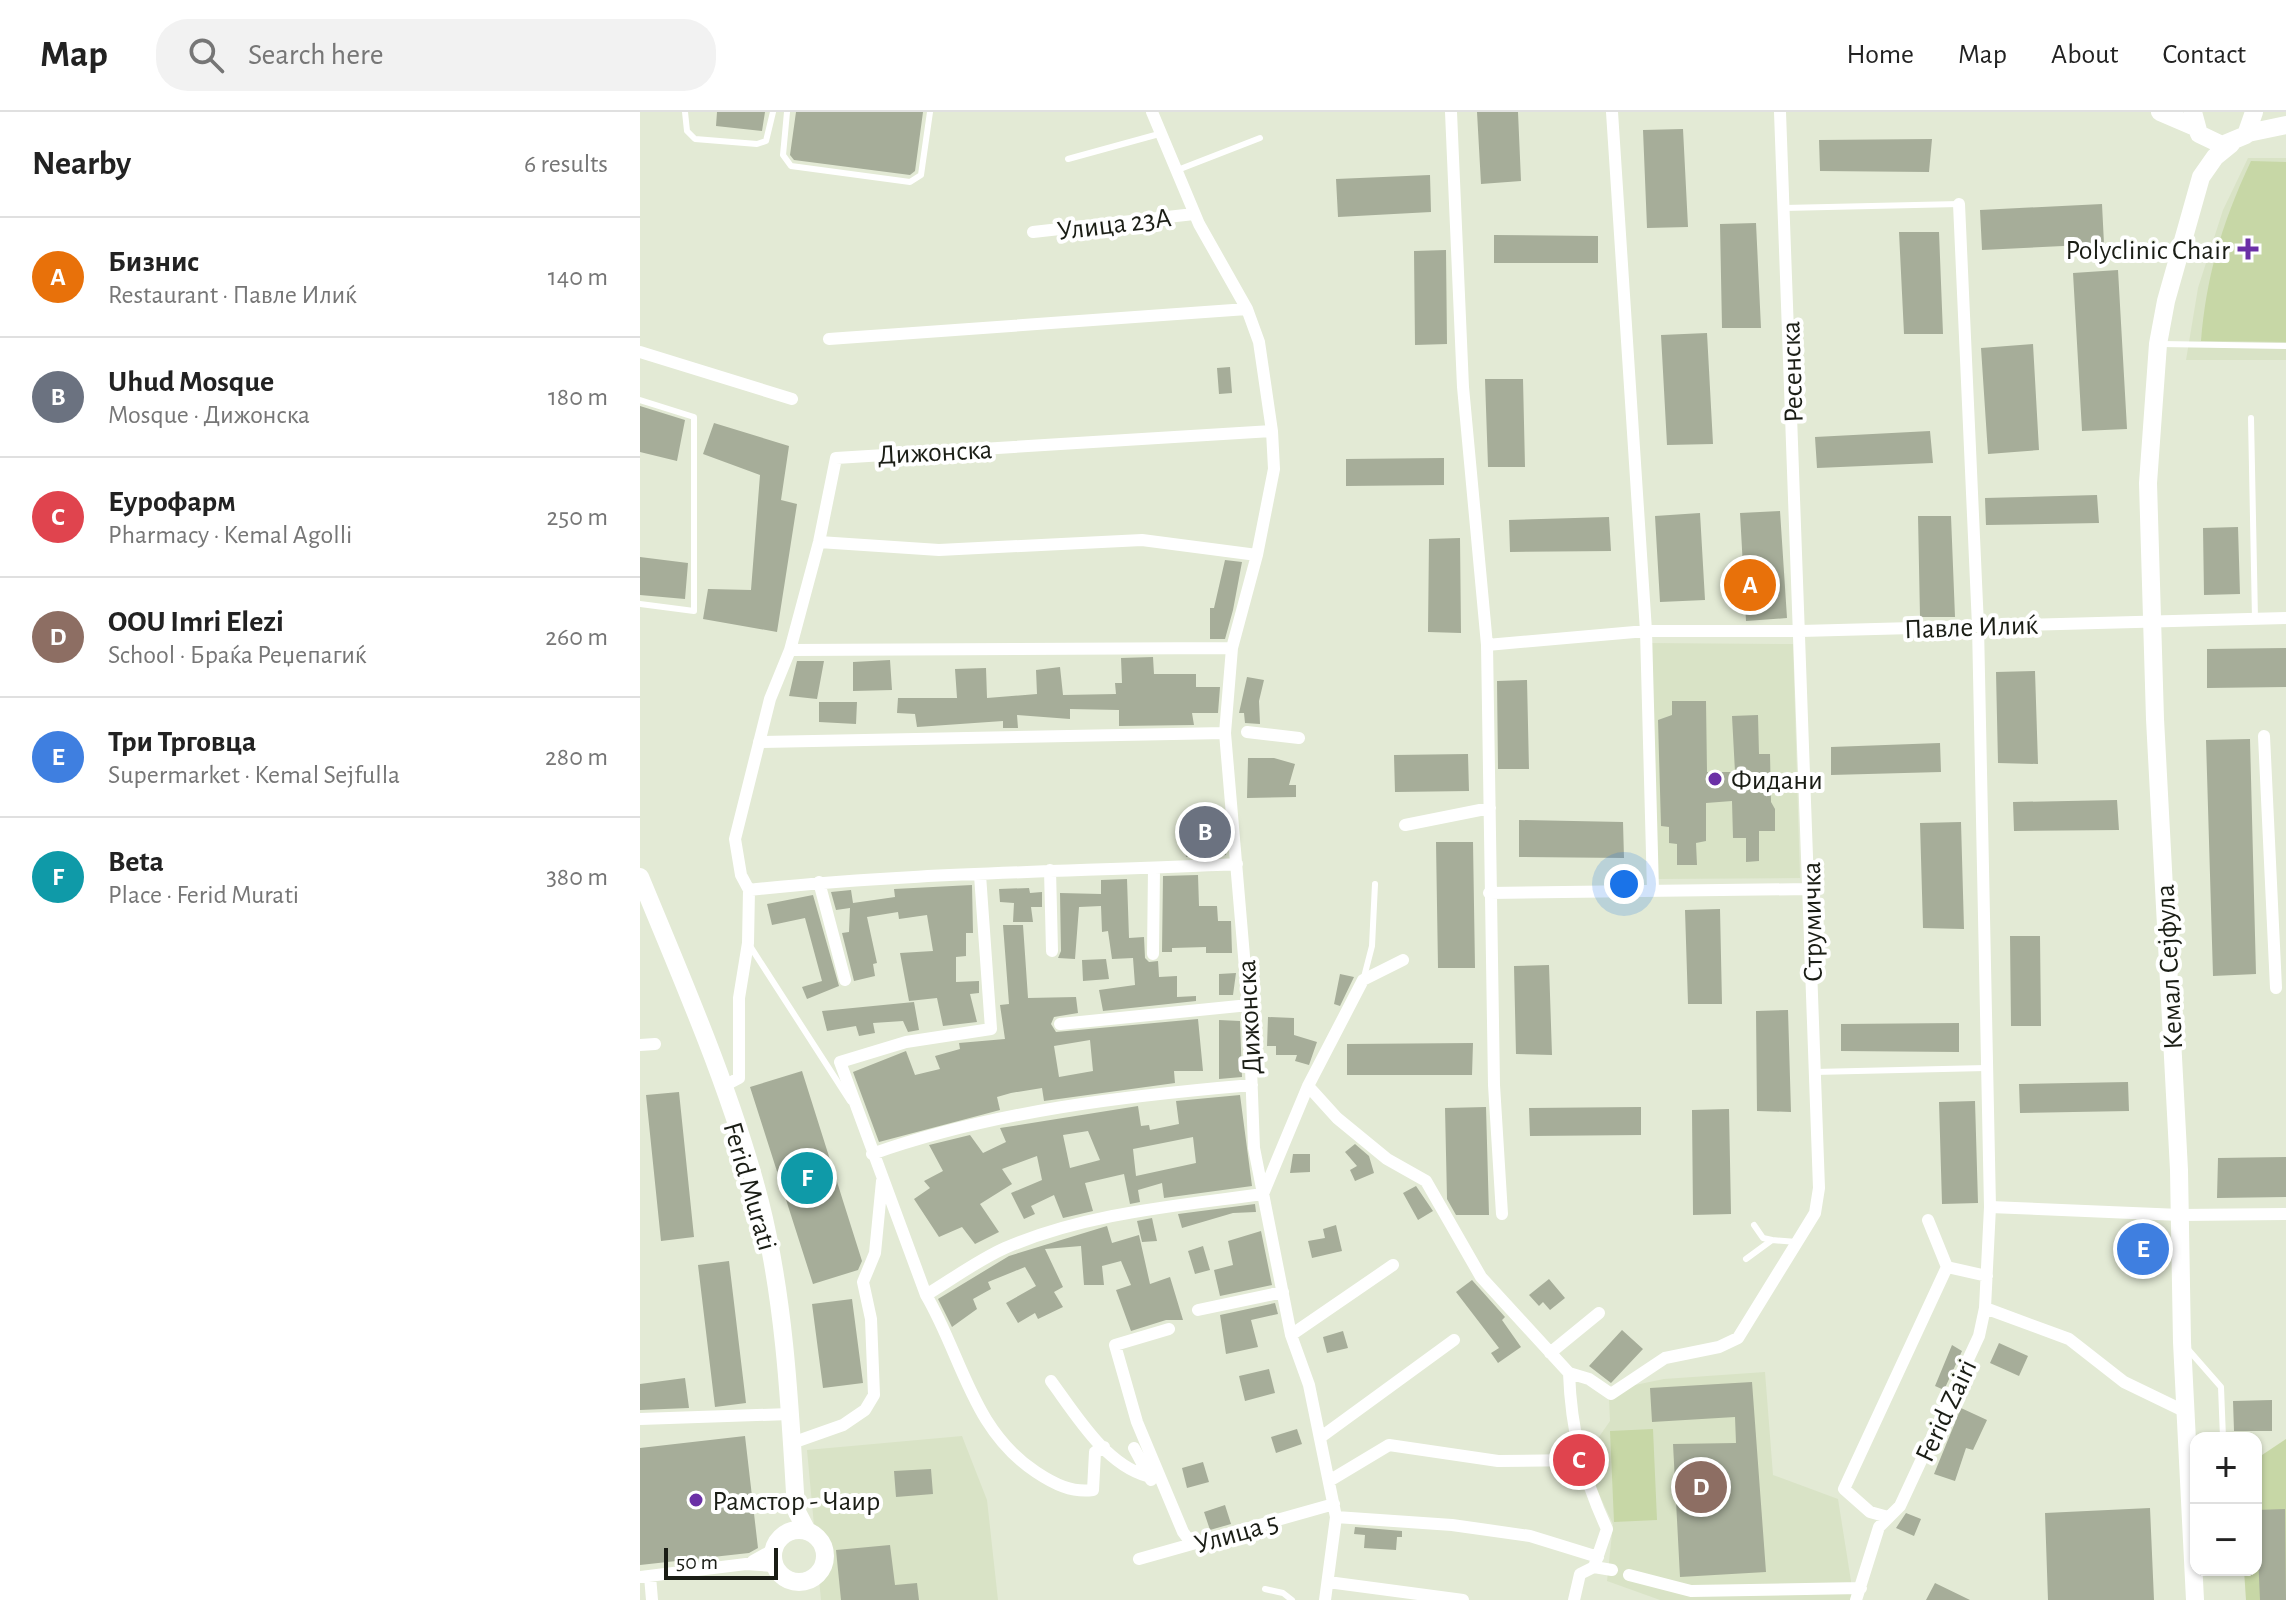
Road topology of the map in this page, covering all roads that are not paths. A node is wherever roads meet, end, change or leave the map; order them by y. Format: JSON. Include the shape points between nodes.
{"nodes":[{"id":1,"x":685,"y":112,"type":"edge"},
{"id":2,"x":773,"y":112,"type":"edge"},
{"id":3,"x":787,"y":112,"type":"edge"},
{"id":4,"x":930,"y":112,"type":"edge"},
{"id":5,"x":1152,"y":112,"type":"edge"},
{"id":6,"x":1451,"y":112,"type":"edge"},
{"id":7,"x":1612,"y":112,"type":"edge"},
{"id":8,"x":1780,"y":112,"type":"edge"},
{"id":9,"x":2160,"y":112,"type":"edge"},
{"id":10,"x":2254,"y":112,"type":"edge"},
{"id":11,"x":2269,"y":112,"type":"edge"},
{"id":12,"x":2286,"y":119,"type":"edge"},
{"id":13,"x":2196,"y":124,"type":"edge"},
{"id":14,"x":2286,"y":125,"type":"edge"},
{"id":15,"x":2248,"y":133,"type":"junction"},
{"id":16,"x":1159,"y":134,"type":"junction"},
{"id":17,"x":1260,"y":138,"type":"dead end"},
{"id":18,"x":2231,"y":144,"type":"junction"},
{"id":19,"x":1068,"y":159,"type":"dead end"},
{"id":20,"x":1175,"y":171,"type":"junction"},
{"id":21,"x":2201,"y":177,"type":"junction"},
{"id":22,"x":1959,"y":204,"type":"joint"},
{"id":23,"x":1784,"y":208,"type":"junction"},
{"id":24,"x":1194,"y":214,"type":"junction"},
{"id":25,"x":1033,"y":232,"type":"dead end"},
{"id":26,"x":2178,"y":252,"type":"junction"},
{"id":27,"x":2130,"y":254,"type":"dead end"},
{"id":28,"x":1247,"y":309,"type":"junction"},
{"id":29,"x":829,"y":339,"type":"dead end"},
{"id":30,"x":2158,"y":344,"type":"junction"},
{"id":31,"x":2286,"y":346,"type":"edge"},
{"id":32,"x":640,"y":352,"type":"edge"},
{"id":33,"x":792,"y":399,"type":"dead end"},
{"id":34,"x":640,"y":400,"type":"edge"},
{"id":35,"x":2251,"y":418,"type":"dead end"},
{"id":36,"x":1272,"y":431,"type":"junction"},
{"id":37,"x":819,"y":542,"type":"junction"},
{"id":38,"x":1257,"y":555,"type":"junction"},
{"id":39,"x":640,"y":604,"type":"edge"},
{"id":40,"x":2286,"y":618,"type":"edge"},
{"id":41,"x":2153,"y":619,"type":"junction"},
{"id":42,"x":2255,"y":619,"type":"junction"},
{"id":43,"x":1978,"y":626,"type":"junction"},
{"id":44,"x":1646,"y":631,"type":"junction"},
{"id":45,"x":1801,"y":631,"type":"junction"},
{"id":46,"x":1487,"y":645,"type":"junction"},
{"id":47,"x":1232,"y":648,"type":"junction"},
{"id":48,"x":790,"y":650,"type":"junction"},
{"id":49,"x":1247,"y":732,"type":"dead end"},
{"id":50,"x":1225,"y":733,"type":"junction"},
{"id":51,"x":2264,"y":736,"type":"dead end"},
{"id":52,"x":1299,"y":738,"type":"dead end"},
{"id":53,"x":759,"y":742,"type":"junction"},
{"id":54,"x":1490,"y":808,"type":"junction"},
{"id":55,"x":1405,"y":825,"type":"dead end"},
{"id":56,"x":1237,"y":864,"type":"junction"},
{"id":57,"x":1154,"y":868,"type":"junction"},
{"id":58,"x":1050,"y":870,"type":"junction"},
{"id":59,"x":980,"y":875,"type":"junction"},
{"id":60,"x":640,"y":877,"type":"edge"},
{"id":61,"x":819,"y":882,"type":"junction"},
{"id":62,"x":1375,"y":884,"type":"dead end"},
{"id":63,"x":1810,"y":889,"type":"junction"},
{"id":64,"x":749,"y":890,"type":"junction"},
{"id":65,"x":1653,"y":891,"type":"junction"},
{"id":66,"x":1489,"y":893,"type":"junction"},
{"id":67,"x":2280,"y":922,"type":"edge"},
{"id":68,"x":748,"y":943,"type":"junction"},
{"id":69,"x":1052,"y":951,"type":"dead end"},
{"id":70,"x":1153,"y":954,"type":"dead end"},
{"id":71,"x":1403,"y":960,"type":"dead end"},
{"id":72,"x":845,"y":980,"type":"dead end"},
{"id":73,"x":1363,"y":980,"type":"junction"},
{"id":74,"x":2276,"y":988,"type":"dead end"},
{"id":75,"x":1249,"y":1005,"type":"junction"},
{"id":76,"x":1060,"y":1024,"type":"dead end"},
{"id":77,"x":655,"y":1044,"type":"dead end"},
{"id":78,"x":640,"y":1045,"type":"edge"},
{"id":79,"x":1990,"y":1068,"type":"junction"},
{"id":80,"x":1814,"y":1072,"type":"junction"},
{"id":81,"x":1252,"y":1085,"type":"junction"},
{"id":82,"x":1308,"y":1086,"type":"junction"},
{"id":83,"x":722,"y":1087,"type":"junction"},
{"id":84,"x":858,"y":1105,"type":"junction"},
{"id":85,"x":872,"y":1154,"type":"junction"},
{"id":86,"x":883,"y":1173,"type":"junction"},
{"id":87,"x":1263,"y":1194,"type":"junction"},
{"id":88,"x":1990,"y":1207,"type":"junction"},
{"id":89,"x":1502,"y":1214,"type":"dead end"},
{"id":90,"x":2286,"y":1214,"type":"edge"},
{"id":91,"x":2180,"y":1215,"type":"junction"},
{"id":92,"x":1928,"y":1220,"type":"dead end"},
{"id":93,"x":1754,"y":1225,"type":"dead end"},
{"id":94,"x":1772,"y":1240,"type":"junction"},
{"id":95,"x":1799,"y":1242,"type":"junction"},
{"id":96,"x":1746,"y":1259,"type":"dead end"},
{"id":97,"x":1393,"y":1265,"type":"dead end"},
{"id":98,"x":1947,"y":1267,"type":"junction"},
{"id":99,"x":1987,"y":1276,"type":"junction"},
{"id":100,"x":1283,"y":1292,"type":"junction"},
{"id":101,"x":926,"y":1295,"type":"junction"},
{"id":102,"x":1985,"y":1308,"type":"junction"},
{"id":103,"x":1198,"y":1310,"type":"dead end"},
{"id":104,"x":1599,"y":1313,"type":"dead end"},
{"id":105,"x":1169,"y":1329,"type":"dead end"},
{"id":106,"x":1291,"y":1335,"type":"junction"},
{"id":107,"x":1454,"y":1340,"type":"dead end"},
{"id":108,"x":2182,"y":1342,"type":"junction"},
{"id":109,"x":1550,"y":1353,"type":"junction"},
{"id":110,"x":1569,"y":1373,"type":"junction"},
{"id":111,"x":1051,"y":1381,"type":"dead end"},
{"id":112,"x":2184,"y":1411,"type":"junction"},
{"id":113,"x":790,"y":1414,"type":"junction"},
{"id":114,"x":640,"y":1419,"type":"edge"},
{"id":115,"x":2223,"y":1432,"type":"edge"},
{"id":116,"x":1321,"y":1437,"type":"junction"},
{"id":117,"x":792,"y":1443,"type":"junction"},
{"id":118,"x":1104,"y":1447,"type":"junction"},
{"id":119,"x":1134,"y":1448,"type":"dead end"},
{"id":120,"x":2190,"y":1458,"type":"edge"},
{"id":121,"x":1579,"y":1460,"type":"junction"},
{"id":122,"x":1147,"y":1476,"type":"junction"},
{"id":123,"x":1329,"y":1481,"type":"junction"},
{"id":124,"x":1167,"y":1496,"type":"junction"},
{"id":125,"x":2193,"y":1504,"type":"edge"},
{"id":126,"x":796,"y":1510,"type":"junction"},
{"id":127,"x":1335,"y":1510,"type":"junction"},
{"id":128,"x":1888,"y":1517,"type":"junction"},
{"id":129,"x":807,"y":1531,"type":"junction"},
{"id":130,"x":787,"y":1532,"type":"junction"},
{"id":131,"x":1192,"y":1544,"type":"junction"},
{"id":132,"x":774,"y":1558,"type":"junction"},
{"id":133,"x":1139,"y":1559,"type":"dead end"},
{"id":134,"x":1596,"y":1562,"type":"junction"},
{"id":135,"x":1612,"y":1570,"type":"dead end"},
{"id":136,"x":1629,"y":1575,"type":"dead end"},
{"id":137,"x":645,"y":1577,"type":"edge"},
{"id":138,"x":813,"y":1579,"type":"junction"},
{"id":139,"x":794,"y":1580,"type":"junction"},
{"id":140,"x":1328,"y":1582,"type":"junction"},
{"id":141,"x":1265,"y":1589,"type":"dead end"},
{"id":142,"x":1859,"y":1594,"type":"edge"},
{"id":143,"x":652,"y":1600,"type":"edge"},
{"id":144,"x":806,"y":1600,"type":"edge"},
{"id":145,"x":1292,"y":1600,"type":"edge"},
{"id":146,"x":1325,"y":1600,"type":"edge"},
{"id":147,"x":1463,"y":1600,"type":"edge"},
{"id":148,"x":1574,"y":1600,"type":"edge"},
{"id":149,"x":2195,"y":1600,"type":"edge"}],
"edges":[{"from":1,"to":2,"type":"lane","via":[[687,131],[695,139],[757,144],[772,131]]},
{"from":3,"to":4,"type":"lane","via":[[783,155],[791,166],[910,182],[921,175]]},
{"from":5,"to":16,"type":"street","name":"Дижонска"},
{"from":6,"to":46,"type":"street","via":[[1463,387]]},
{"from":7,"to":44,"type":"street"},
{"from":8,"to":23,"type":"street","name":"Ресенска"},
{"from":9,"to":13,"type":"street"},
{"from":10,"to":15,"type":"street"},
{"from":11,"to":12,"type":"street"},
{"from":13,"to":18,"type":"street","via":[[2214,144]]},
{"from":13,"to":21,"type":"street"},
{"from":14,"to":15,"type":"street"},
{"from":15,"to":18,"type":"street"},
{"from":16,"to":19,"type":"lane"},
{"from":16,"to":20,"type":"street","name":"Дижонска"},
{"from":17,"to":20,"type":"lane"},
{"from":18,"to":21,"type":"street"},
{"from":20,"to":24,"type":"street","name":"Дижонска"},
{"from":21,"to":26,"type":"street"},
{"from":22,"to":23,"type":"lane"},
{"from":22,"to":43,"type":"street","name":"Ferid Zairi"},
{"from":23,"to":45,"type":"street","name":"Ресенска"},
{"from":24,"to":25,"type":"street","name":"Улица 23А"},
{"from":24,"to":28,"type":"street","name":"Дижонска"},
{"from":26,"to":27,"type":"lane"},
{"from":26,"to":30,"type":"street"},
{"from":28,"to":29,"type":"street"},
{"from":28,"to":36,"type":"street","name":"Дижонска","via":[[1259,342]]},
{"from":30,"to":31,"type":"lane"},
{"from":30,"to":41,"type":"street","via":[[2148,483]]},
{"from":32,"to":33,"type":"street"},
{"from":34,"to":39,"type":"lane","via":[[694,417],[694,611]]},
{"from":35,"to":42,"type":"lane"},
{"from":36,"to":37,"type":"street","name":"Дижонска","via":[[836,458]]},
{"from":36,"to":38,"type":"street","name":"Дижонска","via":[[1274,469]]},
{"from":37,"to":38,"type":"street","via":[[939,550],[1142,540]]},
{"from":37,"to":48,"type":"street"},
{"from":38,"to":47,"type":"street","name":"Дижонска"},
{"from":40,"to":42,"type":"street","name":"Павле Илиќ"},
{"from":41,"to":42,"type":"street","name":"Павле Илиќ"},
{"from":41,"to":43,"type":"street","name":"Павле Илиќ"},
{"from":41,"to":91,"type":"street","name":"Кемал Сејфула"},
{"from":43,"to":45,"type":"street","name":"Павле Илиќ"},
{"from":43,"to":79,"type":"street","name":"Ferid Zairi"},
{"from":44,"to":45,"type":"street","name":"Павле Илиќ"},
{"from":44,"to":46,"type":"street","name":"Павле Илиќ"},
{"from":44,"to":65,"type":"street"},
{"from":45,"to":63,"type":"street","name":"Струмичка"},
{"from":46,"to":54,"type":"street"},
{"from":47,"to":48,"type":"street"},
{"from":47,"to":50,"type":"street","name":"Дижонска"},
{"from":48,"to":53,"type":"street"},
{"from":49,"to":52,"type":"street"},
{"from":50,"to":53,"type":"street"},
{"from":50,"to":56,"type":"street","name":"Дижонска"},
{"from":51,"to":67,"type":"street"},
{"from":53,"to":64,"type":"street","via":[[735,839]]},
{"from":54,"to":55,"type":"street"},
{"from":54,"to":66,"type":"street"},
{"from":56,"to":57,"type":"street"},
{"from":56,"to":75,"type":"street","name":"Дижонска"},
{"from":57,"to":58,"type":"street"},
{"from":57,"to":70,"type":"street"},
{"from":58,"to":59,"type":"street"},
{"from":58,"to":69,"type":"street"},
{"from":59,"to":61,"type":"street"},
{"from":59,"to":84,"type":"street","via":[[991,1029],[906,1042],[840,1062]]},
{"from":60,"to":83,"type":"street","name":"Ferid Murati"},
{"from":61,"to":64,"type":"street"},
{"from":61,"to":72,"type":"street"},
{"from":62,"to":73,"type":"lane","via":[[1372,946]]},
{"from":63,"to":65,"type":"street"},
{"from":63,"to":80,"type":"street","name":"Струмичка"},
{"from":64,"to":68,"type":"street"},
{"from":65,"to":66,"type":"street"},
{"from":66,"to":89,"type":"street"},
{"from":67,"to":74,"type":"street"},
{"from":68,"to":83,"type":"street","via":[[739,998],[739,1078]]},
{"from":68,"to":84,"type":"lane","via":[[848,1100]]},
{"from":71,"to":73,"type":"street"},
{"from":73,"to":82,"type":"street"},
{"from":75,"to":76,"type":"street"},
{"from":75,"to":81,"type":"street","name":"Дижонска"},
{"from":77,"to":78,"type":"street"},
{"from":79,"to":80,"type":"lane"},
{"from":79,"to":88,"type":"street","name":"Ferid Zairi"},
{"from":80,"to":95,"type":"street","name":"Струмичка","via":[[1819,1188],[1815,1213]]},
{"from":81,"to":85,"type":"street","via":[[1008,1117]]},
{"from":81,"to":87,"type":"street","name":"Дижонска","via":[[1254,1148]]},
{"from":82,"to":87,"type":"street"},
{"from":82,"to":109,"type":"street","via":[[1387,1159],[1426,1181],[1481,1277]]},
{"from":83,"to":113,"type":"street","name":"Ferid Murati","via":[[760,1201]]},
{"from":84,"to":85,"type":"street"},
{"from":85,"to":86,"type":"street"},
{"from":86,"to":101,"type":"street"},
{"from":86,"to":117,"type":"street","via":[[875,1253],[863,1282],[871,1319],[874,1395],[865,1410],[843,1425]]},
{"from":87,"to":100,"type":"street","name":"Дижонска"},
{"from":87,"to":101,"type":"street","via":[[1130,1213],[1050,1231],[1002,1250]]},
{"from":88,"to":91,"type":"street"},
{"from":88,"to":99,"type":"street","name":"Ferid Zairi"},
{"from":90,"to":91,"type":"street"},
{"from":91,"to":108,"type":"street","name":"Кемал Сејфула"},
{"from":92,"to":98,"type":"street"},
{"from":93,"to":94,"type":"lane","via":[[1763,1238]]},
{"from":94,"to":95,"type":"lane"},
{"from":94,"to":96,"type":"lane"},
{"from":95,"to":110,"type":"street","via":[[1738,1338],[1665,1358],[1611,1394]]},
{"from":97,"to":106,"type":"street"},
{"from":98,"to":99,"type":"street"},
{"from":98,"to":128,"type":"street","via":[[1844,1489],[1870,1512]]},
{"from":99,"to":102,"type":"street","name":"Ferid Zairi"},
{"from":100,"to":103,"type":"street"},
{"from":100,"to":106,"type":"street","name":"Дижонска"},
{"from":101,"to":118,"type":"street","via":[[991,1432],[1019,1462],[1077,1492],[1093,1490],[1095,1452]]},
{"from":102,"to":112,"type":"street","via":[[2069,1339],[2124,1382]]},
{"from":102,"to":128,"type":"street","name":"Ferid Zairi","via":[[1979,1336],[1900,1506]]},
{"from":104,"to":109,"type":"street"},
{"from":105,"to":124,"type":"street","via":[[1115,1345],[1137,1422]]},
{"from":106,"to":116,"type":"street","name":"Дижонска"},
{"from":107,"to":116,"type":"street"},
{"from":108,"to":112,"type":"street"},
{"from":108,"to":115,"type":"lane","via":[[2221,1387]]},
{"from":109,"to":110,"type":"street"},
{"from":110,"to":121,"type":"street"},
{"from":111,"to":118,"type":"street"},
{"from":112,"to":120,"type":"street"},
{"from":113,"to":114,"type":"street"},
{"from":113,"to":117,"type":"street","name":"Ferid Murati"},
{"from":116,"to":123,"type":"street","name":"Дижонска"},
{"from":117,"to":126,"type":"street","name":"Ferid Murati"},
{"from":118,"to":122,"type":"street","via":[[1130,1471]]},
{"from":119,"to":122,"type":"street"},
{"from":121,"to":123,"type":"street","via":[[1498,1461],[1389,1445]]},
{"from":121,"to":134,"type":"street","via":[[1607,1529]]},
{"from":122,"to":124,"type":"street"},
{"from":123,"to":127,"type":"street","name":"Дижонска"},
{"from":124,"to":131,"type":"street"},
{"from":125,"to":149,"type":"street"},
{"from":126,"to":129,"type":"street","name":"Ferid Murati"},
{"from":126,"to":130,"type":"street","name":"Ferid Murati"},
{"from":127,"to":131,"type":"street","name":"Улица 5"},
{"from":127,"to":134,"type":"street","name":"Улица 5","via":[[1514,1534]]},
{"from":127,"to":140,"type":"street","name":"Дижонска"},
{"from":128,"to":142,"type":"street","name":"Ferid Zairi","via":[[1879,1527]]},
{"from":129,"to":130,"type":"street"},
{"from":129,"to":138,"type":"street","via":[[818,1537],[826,1552]]},
{"from":130,"to":132,"type":"street"},
{"from":131,"to":133,"type":"street","name":"Улица 5"},
{"from":132,"to":137,"type":"street"},
{"from":132,"to":139,"type":"street"},
{"from":134,"to":135,"type":"street","name":"Улица 5"},
{"from":134,"to":148,"type":"street","via":[[1580,1574]]},
{"from":136,"to":142,"type":"street","via":[[1691,1591]]},
{"from":137,"to":143,"type":"street"},
{"from":138,"to":139,"type":"street"},
{"from":138,"to":144,"type":"street"},
{"from":139,"to":144,"type":"street"},
{"from":140,"to":146,"type":"street","name":"Дижонска"},
{"from":140,"to":147,"type":"street"},
{"from":141,"to":145,"type":"lane"}]}
